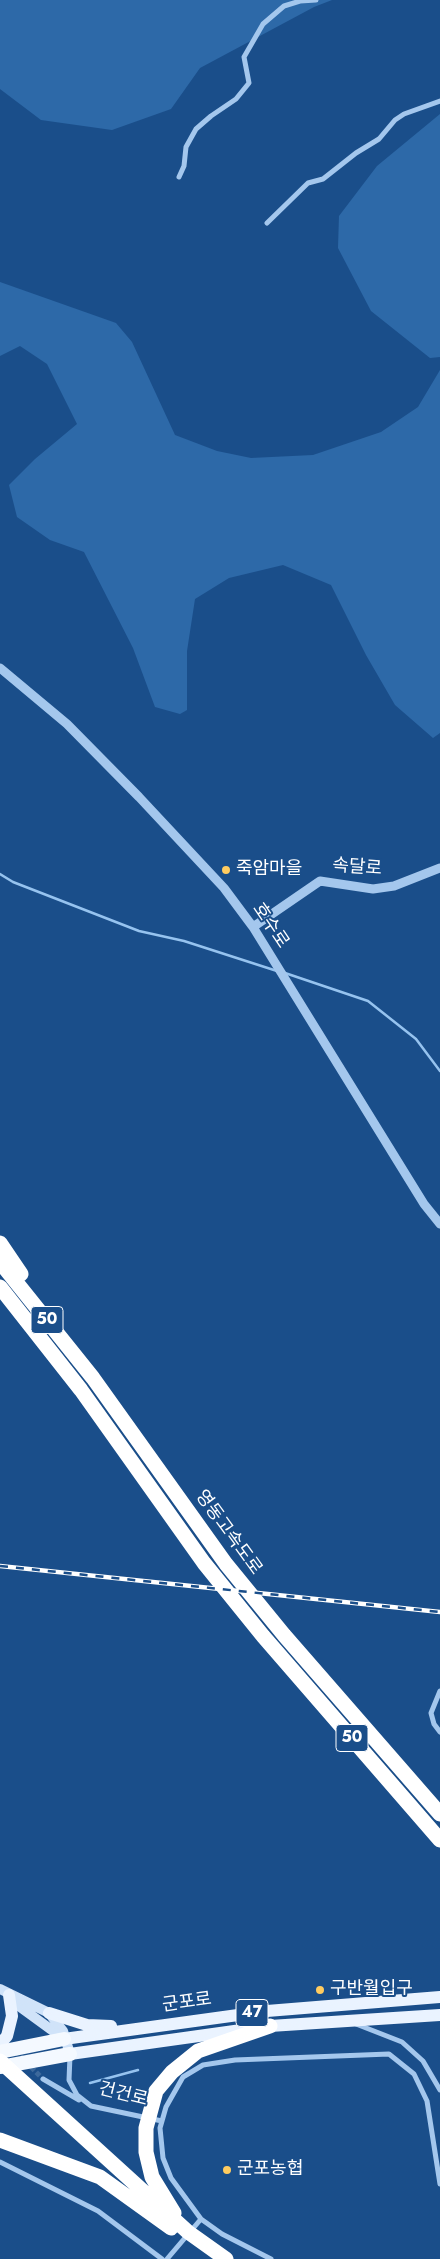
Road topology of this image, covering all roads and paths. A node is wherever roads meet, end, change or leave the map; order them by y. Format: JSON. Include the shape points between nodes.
{"nodes":[{"id":1,"x":316,"y":0,"type":"edge"},
{"id":2,"x":440,"y":101,"type":"edge"},
{"id":3,"x":179,"y":177,"type":"dead end"},
{"id":4,"x":267,"y":223,"type":"dead end"},
{"id":5,"x":0,"y":668,"type":"edge"},
{"id":6,"x":440,"y":868,"type":"edge"},
{"id":7,"x":253,"y":927,"type":"junction"},
{"id":8,"x":440,"y":1224,"type":"edge"},
{"id":9,"x":0,"y":1243,"type":"edge"},
{"id":10,"x":0,"y":1262,"type":"edge"},
{"id":11,"x":0,"y":1287,"type":"edge"},
{"id":12,"x":93,"y":1378,"type":"junction"},
{"id":13,"x":440,"y":1691,"type":"edge"},
{"id":14,"x":440,"y":1732,"type":"edge"},
{"id":15,"x":440,"y":1814,"type":"edge"},
{"id":16,"x":440,"y":1840,"type":"edge"},
{"id":17,"x":4,"y":1992,"type":"edge"},
{"id":18,"x":440,"y":1998,"type":"edge"},
{"id":19,"x":49,"y":2013,"type":"junction"},
{"id":20,"x":440,"y":2015,"type":"edge"},
{"id":21,"x":349,"y":2022,"type":"junction"},
{"id":22,"x":270,"y":2026,"type":"junction"},
{"id":23,"x":118,"y":2031,"type":"junction"},
{"id":24,"x":64,"y":2039,"type":"junction"},
{"id":25,"x":0,"y":2044,"type":"edge"},
{"id":26,"x":0,"y":2052,"type":"edge"},
{"id":27,"x":70,"y":2054,"type":"junction"},
{"id":28,"x":0,"y":2061,"type":"edge"},
{"id":29,"x":0,"y":2067,"type":"edge"},
{"id":30,"x":0,"y":2073,"type":"edge"},
{"id":31,"x":43,"y":2079,"type":"tunnel mouth"},
{"id":32,"x":440,"y":2090,"type":"edge"},
{"id":33,"x":31,"y":2096,"type":"junction"},
{"id":34,"x":90,"y":2106,"type":"junction"},
{"id":35,"x":162,"y":2121,"type":"junction"},
{"id":36,"x":0,"y":2140,"type":"edge"},
{"id":37,"x":0,"y":2162,"type":"edge"},
{"id":38,"x":440,"y":2184,"type":"edge"},
{"id":39,"x":201,"y":2219,"type":"junction"},
{"id":40,"x":178,"y":2228,"type":"junction"},
{"id":41,"x":207,"y":2256,"type":"edge"},
{"id":42,"x":162,"y":2259,"type":"edge"},
{"id":43,"x":167,"y":2259,"type":"edge"},
{"id":44,"x":226,"y":2259,"type":"edge"},
{"id":45,"x":271,"y":2259,"type":"edge"}],
"edges":[{"from":1,"to":3,"type":"street","via":[[284,6],[263,24],[244,57],[248,83],[236,99],[196,130],[186,147]]},
{"from":2,"to":4,"type":"street","via":[[395,120],[379,139],[323,179],[308,183]]},
{"from":5,"to":7,"type":"street","name":"호수로","via":[[67,724],[139,797],[224,888]]},
{"from":6,"to":7,"type":"street","name":"속달로","via":[[394,886],[373,889],[320,881]]},
{"from":7,"to":8,"type":"street","name":"호수로","via":[[424,1204]]},
{"from":9,"to":12,"type":"highway"},
{"from":10,"to":12,"type":"highway","name":"영동고속도로","number":"50"},
{"from":11,"to":16,"type":"highway","name":"영동고속도로","number":"50","via":[[81,1390],[204,1562],[263,1636]]},
{"from":12,"to":15,"type":"highway","name":"영동고속도로","number":"50","via":[[226,1564]]},
{"from":13,"to":14,"type":"street","via":[[431,1713]]},
{"from":17,"to":19,"type":"main road","name":"건건로"},
{"from":17,"to":24,"type":"main road"},
{"from":17,"to":25,"type":"main road","via":[[12,2016],[7,2036]]},
{"from":18,"to":23,"type":"main road","name":"군포로","number":"47","via":[[267,2011]]},
{"from":19,"to":23,"type":"main road","via":[[87,2025],[114,2026]]},
{"from":19,"to":24,"type":"main road","name":"건건로","via":[[63,2031]]},
{"from":20,"to":21,"type":"main road","name":"군포로","number":"47"},
{"from":21,"to":22,"type":"main road","name":"군포로","number":"47"},
{"from":21,"to":32,"type":"street","via":[[402,2042],[423,2061]]},
{"from":22,"to":27,"type":"main road","name":"군포로","number":"47"},
{"from":22,"to":40,"type":"highway","via":[[198,2051],[172,2072],[156,2091],[147,2121],[146,2152],[152,2177]]},
{"from":23,"to":24,"type":"main road","name":"군포로","number":"47"},
{"from":24,"to":26,"type":"highway","name":"군포로","number":"47"},
{"from":24,"to":27,"type":"main road","name":"건건로"},
{"from":27,"to":29,"type":"highway","name":"군포로","number":"47"},
{"from":27,"to":34,"type":"street","name":"건건로","via":[[69,2080],[77,2096]]},
{"from":28,"to":33,"type":"highway"},
{"from":30,"to":33,"type":"highway"},
{"from":31,"to":34,"type":"street"},
{"from":33,"to":40,"type":"highway"},
{"from":34,"to":35,"type":"street","name":"건건로"},
{"from":35,"to":38,"type":"street","via":[[182,2077],[203,2065],[235,2060],[389,2054],[414,2074],[427,2101]]},
{"from":35,"to":39,"type":"street","via":[[163,2158],[171,2178]]},
{"from":36,"to":40,"type":"highway","via":[[100,2177]]},
{"from":37,"to":42,"type":"street","via":[[98,2211]]},
{"from":39,"to":43,"type":"street"},
{"from":39,"to":45,"type":"street","via":[[222,2234]]},
{"from":40,"to":41,"type":"highway"},
{"from":41,"to":44,"type":"highway"}]}
